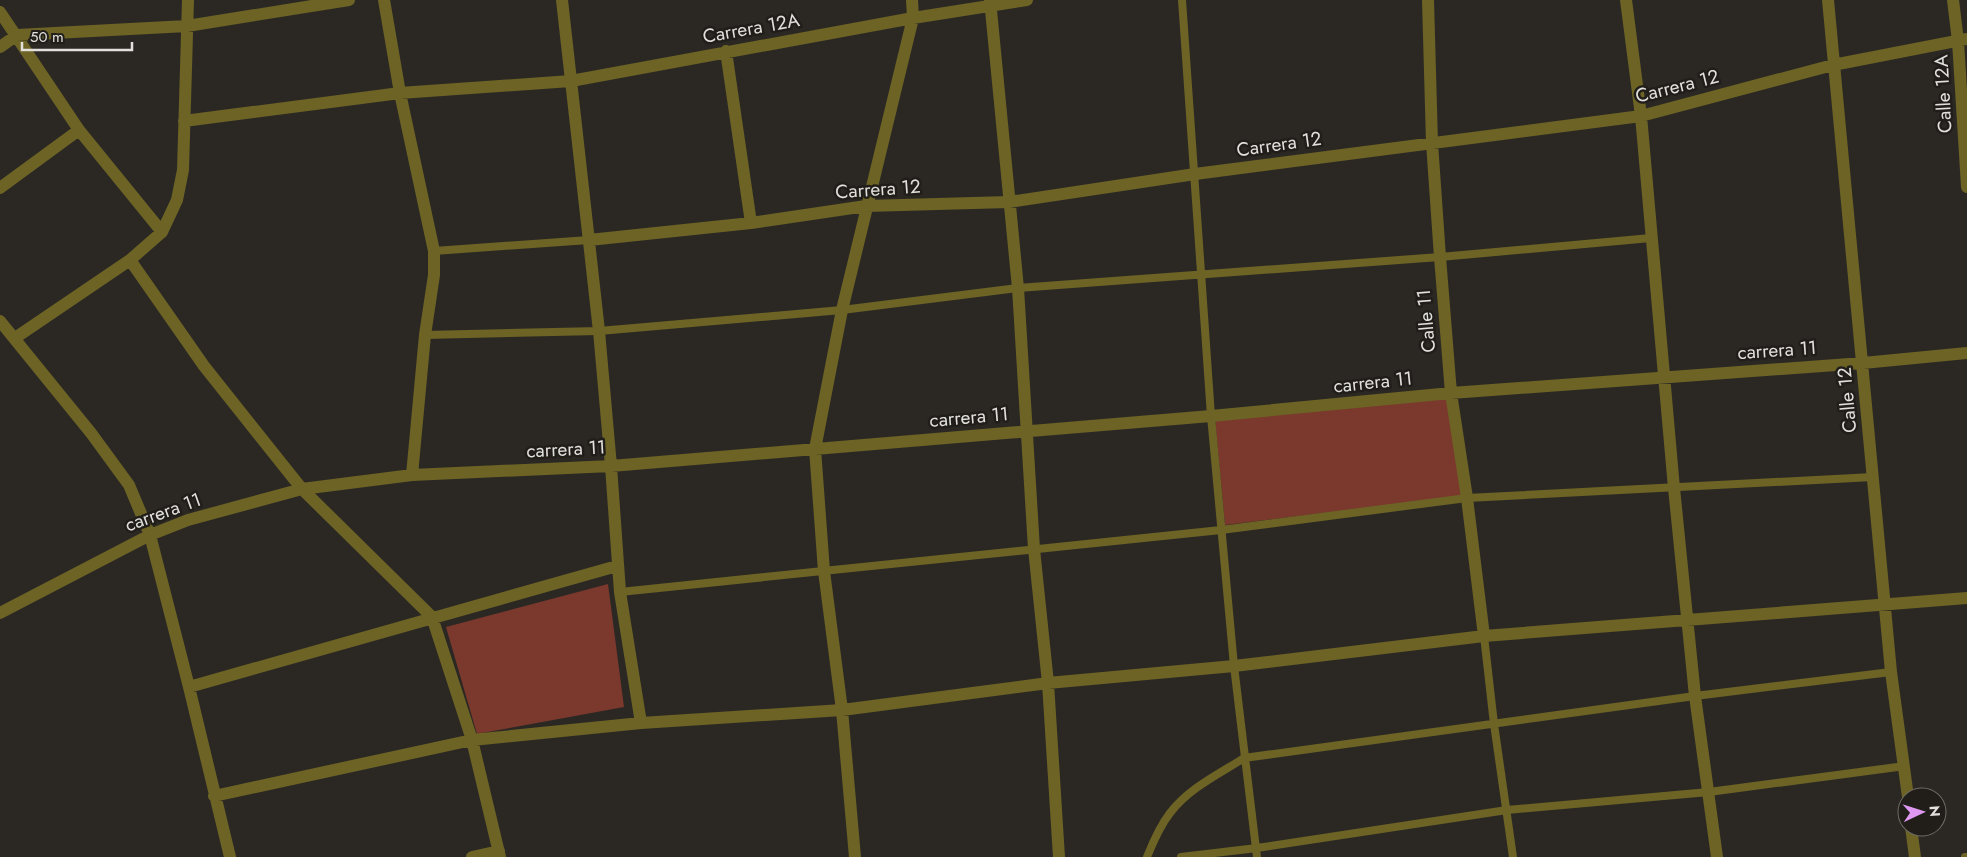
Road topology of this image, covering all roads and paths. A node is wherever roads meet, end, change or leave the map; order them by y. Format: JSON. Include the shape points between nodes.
{"nodes":[{"id":1,"x":188,"y":0,"type":"edge"},
{"id":2,"x":349,"y":0,"type":"edge"},
{"id":3,"x":384,"y":0,"type":"edge"},
{"id":4,"x":562,"y":0,"type":"edge"},
{"id":5,"x":912,"y":0,"type":"edge"},
{"id":6,"x":1027,"y":0,"type":"edge"},
{"id":7,"x":1182,"y":0,"type":"edge"},
{"id":8,"x":1428,"y":0,"type":"edge"},
{"id":9,"x":1626,"y":0,"type":"edge"},
{"id":10,"x":1828,"y":0,"type":"edge"},
{"id":11,"x":1953,"y":0,"type":"edge"},
{"id":12,"x":990,"y":3,"type":"edge"},
{"id":13,"x":0,"y":12,"type":"edge"},
{"id":14,"x":913,"y":18,"type":"junction"},
{"id":15,"x":187,"y":26,"type":"junction"},
{"id":16,"x":17,"y":35,"type":"junction"},
{"id":17,"x":1963,"y":40,"type":"edge"},
{"id":18,"x":0,"y":47,"type":"edge"},
{"id":19,"x":726,"y":51,"type":"junction"},
{"id":20,"x":1833,"y":65,"type":"junction"},
{"id":21,"x":571,"y":81,"type":"junction"},
{"id":22,"x":400,"y":93,"type":"junction"},
{"id":23,"x":1641,"y":116,"type":"junction"},
{"id":24,"x":184,"y":121,"type":"junction"},
{"id":25,"x":79,"y":130,"type":"junction"},
{"id":26,"x":1432,"y":143,"type":"junction"},
{"id":27,"x":1195,"y":174,"type":"junction"},
{"id":28,"x":1967,"y":187,"type":"edge"},
{"id":29,"x":0,"y":188,"type":"edge"},
{"id":30,"x":1009,"y":202,"type":"junction"},
{"id":31,"x":866,"y":206,"type":"junction"},
{"id":32,"x":751,"y":223,"type":"junction"},
{"id":33,"x":162,"y":232,"type":"junction"},
{"id":34,"x":1650,"y":238,"type":"junction"},
{"id":35,"x":589,"y":240,"type":"junction"},
{"id":36,"x":434,"y":251,"type":"junction"},
{"id":37,"x":1440,"y":257,"type":"junction"},
{"id":38,"x":130,"y":260,"type":"junction"},
{"id":39,"x":1200,"y":274,"type":"junction"},
{"id":40,"x":1018,"y":288,"type":"junction"},
{"id":41,"x":842,"y":310,"type":"junction"},
{"id":42,"x":0,"y":320,"type":"edge"},
{"id":43,"x":599,"y":330,"type":"junction"},
{"id":44,"x":425,"y":335,"type":"junction"},
{"id":45,"x":15,"y":338,"type":"junction"},
{"id":46,"x":1967,"y":353,"type":"edge"},
{"id":47,"x":1863,"y":363,"type":"junction"},
{"id":48,"x":1664,"y":377,"type":"junction"},
{"id":49,"x":1451,"y":393,"type":"junction"},
{"id":50,"x":1210,"y":416,"type":"junction"},
{"id":51,"x":1026,"y":430,"type":"junction"},
{"id":52,"x":815,"y":449,"type":"junction"},
{"id":53,"x":611,"y":466,"type":"junction"},
{"id":54,"x":412,"y":475,"type":"junction"},
{"id":55,"x":1873,"y":477,"type":"junction"},
{"id":56,"x":1674,"y":488,"type":"junction"},
{"id":57,"x":302,"y":489,"type":"junction"},
{"id":58,"x":1467,"y":498,"type":"junction"},
{"id":59,"x":1221,"y":530,"type":"junction"},
{"id":60,"x":150,"y":535,"type":"junction"},
{"id":61,"x":1034,"y":549,"type":"junction"},
{"id":62,"x":617,"y":566,"type":"junction"},
{"id":63,"x":824,"y":570,"type":"junction"},
{"id":64,"x":620,"y":592,"type":"junction"},
{"id":65,"x":1967,"y":598,"type":"edge"},
{"id":66,"x":1885,"y":606,"type":"junction"},
{"id":67,"x":0,"y":613,"type":"edge"},
{"id":68,"x":432,"y":617,"type":"junction"},
{"id":69,"x":1688,"y":620,"type":"junction"},
{"id":70,"x":1484,"y":636,"type":"junction"},
{"id":71,"x":1234,"y":666,"type":"junction"},
{"id":72,"x":1891,"y":672,"type":"junction"},
{"id":73,"x":1048,"y":683,"type":"junction"},
{"id":74,"x":190,"y":687,"type":"junction"},
{"id":75,"x":1695,"y":696,"type":"junction"},
{"id":76,"x":842,"y":710,"type":"junction"},
{"id":77,"x":641,"y":723,"type":"junction"},
{"id":78,"x":1494,"y":724,"type":"junction"},
{"id":79,"x":472,"y":740,"type":"junction"},
{"id":80,"x":1244,"y":758,"type":"junction"},
{"id":81,"x":1904,"y":766,"type":"junction"},
{"id":82,"x":1907,"y":787,"type":"edge"},
{"id":83,"x":1710,"y":792,"type":"junction"},
{"id":84,"x":214,"y":796,"type":"junction"},
{"id":85,"x":1506,"y":810,"type":"junction"},
{"id":86,"x":1912,"y":837,"type":"edge"},
{"id":87,"x":1257,"y":848,"type":"junction"},
{"id":88,"x":499,"y":854,"type":"edge"},
{"id":89,"x":230,"y":857,"type":"edge"},
{"id":90,"x":472,"y":857,"type":"edge"},
{"id":91,"x":855,"y":857,"type":"edge"},
{"id":92,"x":1059,"y":857,"type":"edge"},
{"id":93,"x":1147,"y":857,"type":"edge"},
{"id":94,"x":1181,"y":857,"type":"edge"},
{"id":95,"x":1257,"y":857,"type":"edge"},
{"id":96,"x":1513,"y":857,"type":"edge"},
{"id":97,"x":1717,"y":857,"type":"edge"},
{"id":98,"x":1915,"y":857,"type":"edge"}],
"edges":[{"from":1,"to":15,"type":"street"},
{"from":2,"to":15,"type":"street"},
{"from":3,"to":22,"type":"street"},
{"from":4,"to":21,"type":"street"},
{"from":5,"to":14,"type":"street"},
{"from":6,"to":12,"type":"street","name":"Carrera 12A"},
{"from":7,"to":27,"type":"lane"},
{"from":8,"to":26,"type":"street","name":"Calle 11"},
{"from":9,"to":23,"type":"street"},
{"from":10,"to":20,"type":"street","name":"Calle 12"},
{"from":11,"to":17,"type":"street","name":"Calle 12A"},
{"from":12,"to":14,"type":"street","name":"Carrera 12A"},
{"from":12,"to":30,"type":"street"},
{"from":13,"to":16,"type":"street"},
{"from":14,"to":19,"type":"street","name":"Carrera 12A"},
{"from":14,"to":31,"type":"street"},
{"from":15,"to":16,"type":"street"},
{"from":15,"to":24,"type":"street"},
{"from":16,"to":18,"type":"street"},
{"from":16,"to":25,"type":"street"},
{"from":17,"to":20,"type":"street","name":"Carrera 12"},
{"from":17,"to":28,"type":"street","name":"Calle 12A"},
{"from":19,"to":21,"type":"street","name":"Carrera 12A"},
{"from":19,"to":32,"type":"street"},
{"from":20,"to":23,"type":"street","name":"Carrera 12"},
{"from":20,"to":47,"type":"street","name":"Calle 12"},
{"from":21,"to":22,"type":"street","name":"Carrera 12A"},
{"from":21,"to":35,"type":"street"},
{"from":22,"to":24,"type":"street","name":"Carrera 12A"},
{"from":22,"to":36,"type":"street"},
{"from":23,"to":26,"type":"street","name":"Carrera 12"},
{"from":23,"to":34,"type":"street"},
{"from":24,"to":33,"type":"street","via":[[183,170],[177,200]]},
{"from":25,"to":29,"type":"street"},
{"from":25,"to":33,"type":"street"},
{"from":26,"to":27,"type":"street","name":"Carrera 12"},
{"from":26,"to":37,"type":"street","name":"Calle 11"},
{"from":27,"to":30,"type":"street","name":"Carrera 12"},
{"from":27,"to":39,"type":"lane"},
{"from":30,"to":31,"type":"street","name":"Carrera 12"},
{"from":30,"to":40,"type":"street"},
{"from":31,"to":32,"type":"street","name":"Carrera 12"},
{"from":31,"to":41,"type":"street"},
{"from":32,"to":35,"type":"street","name":"Carrera 12"},
{"from":33,"to":38,"type":"street"},
{"from":34,"to":37,"type":"lane"},
{"from":34,"to":48,"type":"street"},
{"from":35,"to":36,"type":"lane"},
{"from":35,"to":43,"type":"street"},
{"from":36,"to":44,"type":"street","via":[[434,275]]},
{"from":37,"to":39,"type":"lane"},
{"from":37,"to":49,"type":"street","name":"Calle 11"},
{"from":38,"to":45,"type":"street"},
{"from":38,"to":57,"type":"street","via":[[204,366]]},
{"from":39,"to":40,"type":"lane"},
{"from":39,"to":50,"type":"lane"},
{"from":40,"to":41,"type":"lane"},
{"from":40,"to":51,"type":"street"},
{"from":41,"to":43,"type":"lane"},
{"from":41,"to":52,"type":"street"},
{"from":42,"to":45,"type":"street"},
{"from":43,"to":44,"type":"lane"},
{"from":43,"to":53,"type":"street"},
{"from":44,"to":54,"type":"street"},
{"from":45,"to":60,"type":"street","via":[[129,485]]},
{"from":46,"to":47,"type":"street","name":"carrera 11"},
{"from":47,"to":48,"type":"street","name":"carrera 11"},
{"from":47,"to":55,"type":"street","name":"Calle 12"},
{"from":48,"to":49,"type":"street","name":"carrera 11"},
{"from":48,"to":56,"type":"street"},
{"from":49,"to":50,"type":"street","name":"carrera 11"},
{"from":49,"to":58,"type":"street","name":"Calle 11"},
{"from":50,"to":51,"type":"street","name":"carrera 11"},
{"from":50,"to":59,"type":"lane"},
{"from":51,"to":52,"type":"street","name":"carrera 11"},
{"from":51,"to":61,"type":"street"},
{"from":52,"to":53,"type":"street","name":"carrera 11"},
{"from":52,"to":63,"type":"street"},
{"from":53,"to":54,"type":"street","name":"carrera 11"},
{"from":53,"to":62,"type":"street"},
{"from":54,"to":57,"type":"street","name":"carrera 11"},
{"from":55,"to":56,"type":"lane"},
{"from":55,"to":66,"type":"street","name":"Calle 12"},
{"from":56,"to":58,"type":"lane"},
{"from":56,"to":69,"type":"street"},
{"from":57,"to":60,"type":"street","name":"carrera 11","via":[[188,520]]},
{"from":57,"to":68,"type":"street"},
{"from":58,"to":59,"type":"lane"},
{"from":58,"to":70,"type":"street","name":"Calle 11"},
{"from":59,"to":61,"type":"lane"},
{"from":59,"to":71,"type":"lane"},
{"from":60,"to":67,"type":"street","name":"carrera 11"},
{"from":60,"to":74,"type":"street"},
{"from":61,"to":63,"type":"lane"},
{"from":61,"to":73,"type":"street"},
{"from":62,"to":64,"type":"street"},
{"from":62,"to":68,"type":"street"},
{"from":63,"to":64,"type":"lane"},
{"from":63,"to":76,"type":"street"},
{"from":64,"to":77,"type":"street"},
{"from":65,"to":66,"type":"street"},
{"from":66,"to":69,"type":"street"},
{"from":66,"to":72,"type":"street","name":"Calle 12"},
{"from":68,"to":74,"type":"street"},
{"from":68,"to":79,"type":"street"},
{"from":69,"to":70,"type":"street"},
{"from":69,"to":75,"type":"street"},
{"from":70,"to":71,"type":"street"},
{"from":70,"to":78,"type":"lane"},
{"from":71,"to":73,"type":"street"},
{"from":71,"to":80,"type":"lane"},
{"from":72,"to":75,"type":"lane"},
{"from":72,"to":81,"type":"street","name":"Calle 12"},
{"from":73,"to":76,"type":"street"},
{"from":73,"to":92,"type":"street"},
{"from":74,"to":84,"type":"street"},
{"from":75,"to":78,"type":"lane"},
{"from":75,"to":83,"type":"street"},
{"from":76,"to":77,"type":"street"},
{"from":76,"to":91,"type":"street"},
{"from":77,"to":79,"type":"street"},
{"from":78,"to":80,"type":"lane"},
{"from":78,"to":85,"type":"lane"},
{"from":79,"to":84,"type":"street"},
{"from":79,"to":88,"type":"street"},
{"from":80,"to":87,"type":"lane"},
{"from":80,"to":93,"type":"lane","via":[[1190,792],[1170,812]]},
{"from":81,"to":82,"type":"street","name":"Calle 12"},
{"from":81,"to":83,"type":"lane"},
{"from":83,"to":85,"type":"lane"},
{"from":83,"to":97,"type":"street"},
{"from":84,"to":89,"type":"street"},
{"from":85,"to":87,"type":"lane"},
{"from":85,"to":96,"type":"lane"},
{"from":86,"to":98,"type":"street"},
{"from":87,"to":94,"type":"lane"},
{"from":87,"to":95,"type":"lane"},
{"from":88,"to":90,"type":"street"}]}
